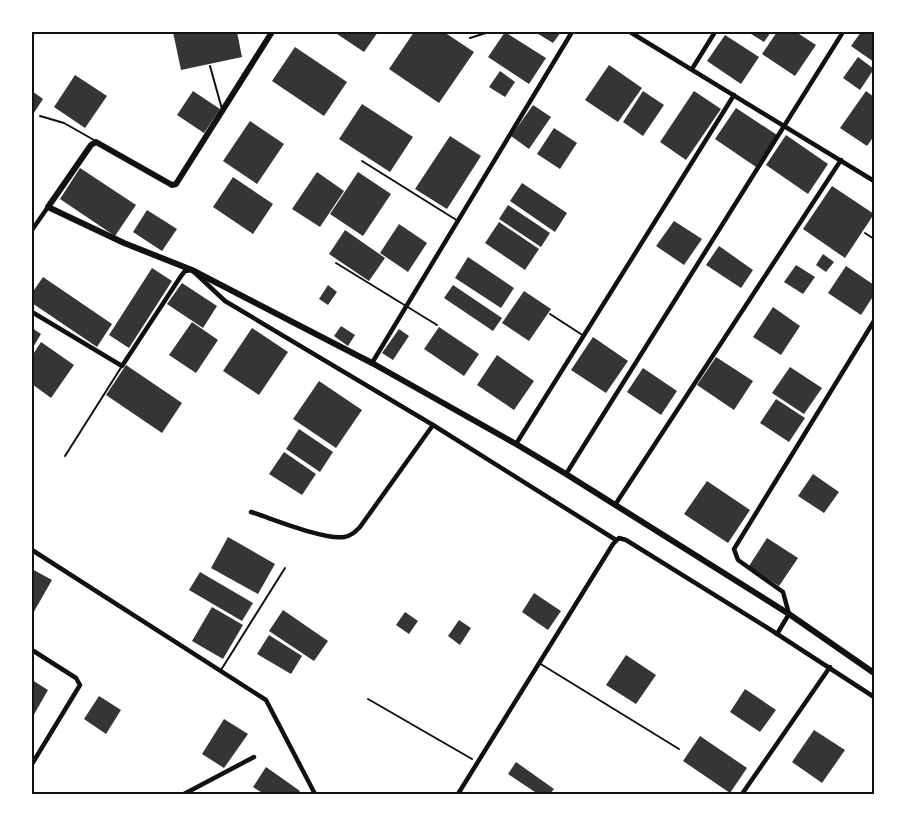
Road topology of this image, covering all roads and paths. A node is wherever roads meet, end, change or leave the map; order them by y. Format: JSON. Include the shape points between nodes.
{"nodes":[{"id":1,"x":272,"y":32,"type":"edge"},
{"id":2,"x":489,"y":32,"type":"edge"},
{"id":3,"x":572,"y":32,"type":"edge"},
{"id":4,"x":630,"y":32,"type":"edge"},
{"id":5,"x":715,"y":32,"type":"edge"},
{"id":6,"x":843,"y":32,"type":"edge"},
{"id":7,"x":470,"y":38,"type":"dead end"},
{"id":8,"x":210,"y":66,"type":"dead end"},
{"id":9,"x":692,"y":69,"type":"junction"},
{"id":10,"x":734,"y":95,"type":"junction"},
{"id":11,"x":223,"y":112,"type":"junction"},
{"id":12,"x":40,"y":116,"type":"dead end"},
{"id":13,"x":785,"y":126,"type":"junction"},
{"id":14,"x":96,"y":142,"type":"junction"},
{"id":15,"x":841,"y":160,"type":"junction"},
{"id":16,"x":362,"y":161,"type":"dead end"},
{"id":17,"x":874,"y":181,"type":"edge"},
{"id":18,"x":48,"y":207,"type":"junction"},
{"id":19,"x":458,"y":221,"type":"junction"},
{"id":20,"x":34,"y":222,"type":"edge"},
{"id":21,"x":32,"y":230,"type":"edge"},
{"id":22,"x":865,"y":233,"type":"dead end"},
{"id":23,"x":874,"y":239,"type":"edge"},
{"id":24,"x":336,"y":263,"type":"dead end"},
{"id":25,"x":192,"y":270,"type":"junction"},
{"id":26,"x":407,"y":307,"type":"junction"},
{"id":27,"x":32,"y":312,"type":"edge"},
{"id":28,"x":550,"y":314,"type":"dead end"},
{"id":29,"x":874,"y":321,"type":"edge"},
{"id":30,"x":437,"y":325,"type":"dead end"},
{"id":31,"x":584,"y":336,"type":"junction"},
{"id":32,"x":372,"y":363,"type":"junction"},
{"id":33,"x":122,"y":366,"type":"junction"},
{"id":34,"x":433,"y":425,"type":"junction"},
{"id":35,"x":516,"y":444,"type":"junction"},
{"id":36,"x":65,"y":456,"type":"dead end"},
{"id":37,"x":566,"y":474,"type":"junction"},
{"id":38,"x":615,"y":505,"type":"junction"},
{"id":39,"x":251,"y":512,"type":"dead end"},
{"id":40,"x":616,"y":540,"type":"junction"},
{"id":41,"x":32,"y":550,"type":"edge"},
{"id":42,"x":285,"y":568,"type":"dead end"},
{"id":43,"x":789,"y":614,"type":"junction"},
{"id":44,"x":777,"y":634,"type":"junction"},
{"id":45,"x":32,"y":650,"type":"edge"},
{"id":46,"x":539,"y":663,"type":"junction"},
{"id":47,"x":830,"y":667,"type":"junction"},
{"id":48,"x":221,"y":670,"type":"junction"},
{"id":49,"x":874,"y":673,"type":"edge"},
{"id":50,"x":874,"y":697,"type":"edge"},
{"id":51,"x":368,"y":699,"type":"dead end"},
{"id":52,"x":679,"y":749,"type":"dead end"},
{"id":53,"x":254,"y":757,"type":"dead end"},
{"id":54,"x":477,"y":762,"type":"junction"},
{"id":55,"x":32,"y":764,"type":"edge"},
{"id":56,"x":184,"y":795,"type":"edge"},
{"id":57,"x":315,"y":795,"type":"edge"},
{"id":58,"x":458,"y":795,"type":"edge"},
{"id":59,"x":742,"y":795,"type":"edge"}],
"edges":[{"from":1,"to":11,"type":"street"},
{"from":2,"to":7,"type":"lane"},
{"from":3,"to":19,"type":"street"},
{"from":4,"to":9,"type":"street"},
{"from":5,"to":9,"type":"street"},
{"from":6,"to":13,"type":"street"},
{"from":8,"to":11,"type":"lane"},
{"from":9,"to":10,"type":"street"},
{"from":10,"to":13,"type":"street"},
{"from":10,"to":31,"type":"street"},
{"from":11,"to":14,"type":"street","via":[[174,186]]},
{"from":12,"to":14,"type":"lane","via":[[64,123]]},
{"from":13,"to":15,"type":"street"},
{"from":13,"to":37,"type":"street"},
{"from":14,"to":18,"type":"street"},
{"from":15,"to":17,"type":"street"},
{"from":15,"to":38,"type":"street"},
{"from":16,"to":19,"type":"lane"},
{"from":18,"to":20,"type":"street"},
{"from":18,"to":25,"type":"street"},
{"from":19,"to":26,"type":"street"},
{"from":20,"to":21,"type":"street"},
{"from":22,"to":23,"type":"lane"},
{"from":24,"to":26,"type":"lane"},
{"from":25,"to":32,"type":"street"},
{"from":25,"to":33,"type":"street","via":[[181,276]]},
{"from":25,"to":34,"type":"street","via":[[225,301]]},
{"from":26,"to":30,"type":"lane"},
{"from":26,"to":32,"type":"street"},
{"from":27,"to":33,"type":"street"},
{"from":28,"to":31,"type":"lane"},
{"from":29,"to":43,"type":"street","via":[[734,549],[738,560],[783,592]]},
{"from":31,"to":35,"type":"street"},
{"from":32,"to":35,"type":"street"},
{"from":33,"to":36,"type":"lane"},
{"from":34,"to":39,"type":"street","via":[[351,535],[326,536]]},
{"from":34,"to":40,"type":"street"},
{"from":35,"to":37,"type":"street"},
{"from":37,"to":38,"type":"street"},
{"from":38,"to":43,"type":"street"},
{"from":40,"to":44,"type":"street","via":[[626,540]]},
{"from":40,"to":46,"type":"street"},
{"from":41,"to":48,"type":"street"},
{"from":42,"to":48,"type":"lane"},
{"from":43,"to":44,"type":"street"},
{"from":43,"to":49,"type":"street"},
{"from":44,"to":47,"type":"street"},
{"from":45,"to":55,"type":"street","via":[[76,678],[80,686]]},
{"from":46,"to":52,"type":"lane"},
{"from":46,"to":54,"type":"street"},
{"from":47,"to":50,"type":"street"},
{"from":47,"to":59,"type":"street"},
{"from":48,"to":57,"type":"street","via":[[266,700]]},
{"from":51,"to":54,"type":"path"},
{"from":53,"to":56,"type":"street"},
{"from":54,"to":58,"type":"street"}]}
